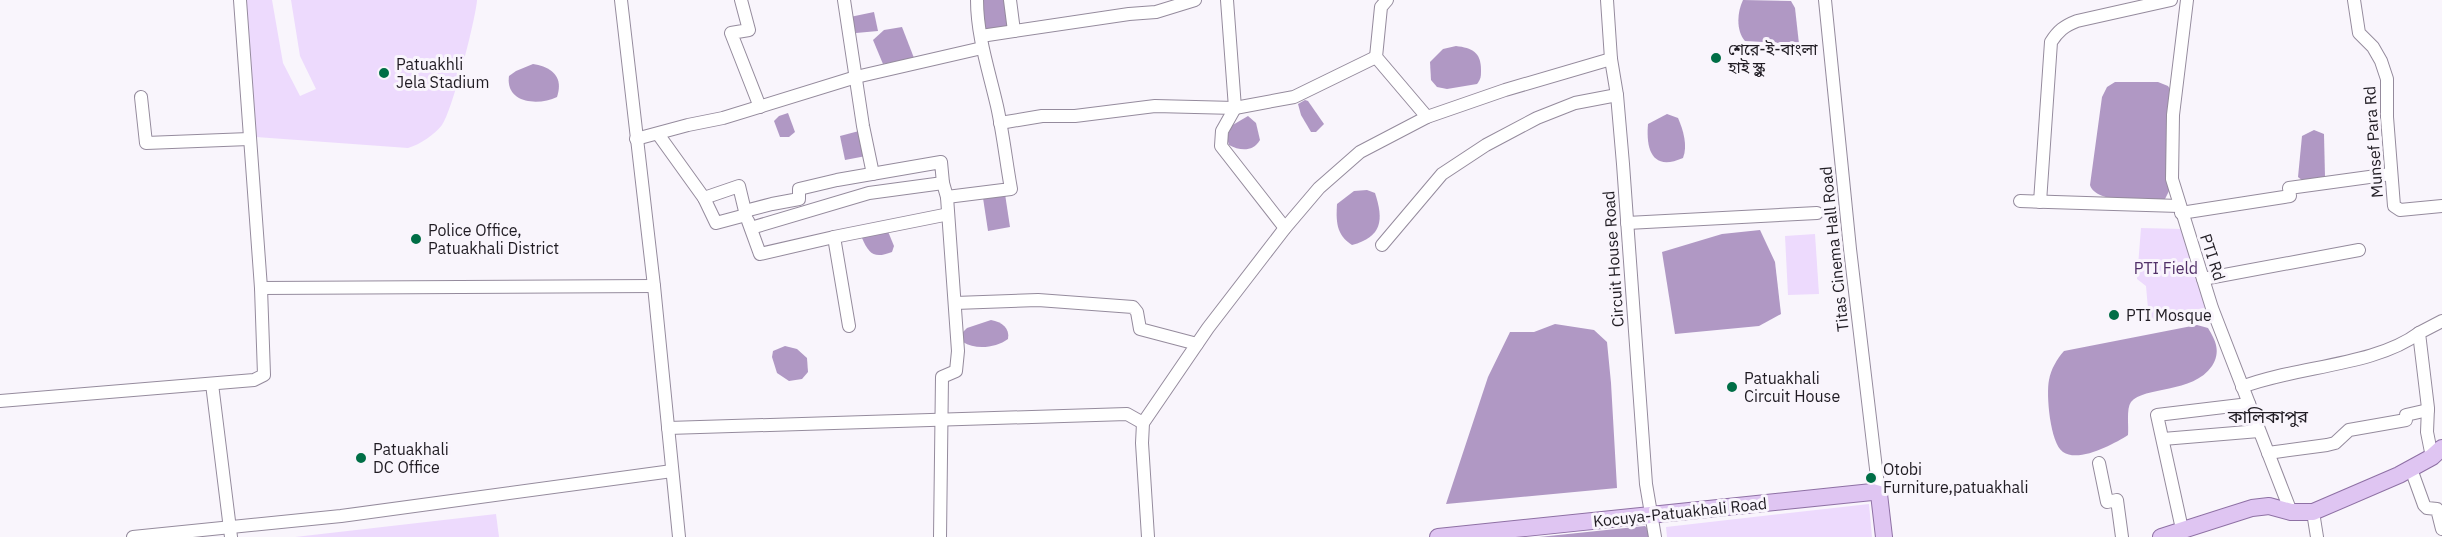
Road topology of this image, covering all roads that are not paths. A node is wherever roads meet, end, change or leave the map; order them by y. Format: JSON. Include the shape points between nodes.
{"nodes":[{"id":1,"x":240,"y":0,"type":"edge"},
{"id":2,"x":621,"y":0,"type":"edge"},
{"id":3,"x":741,"y":0,"type":"edge"},
{"id":4,"x":844,"y":0,"type":"edge"},
{"id":5,"x":977,"y":0,"type":"edge"},
{"id":6,"x":1010,"y":0,"type":"edge"},
{"id":7,"x":1195,"y":0,"type":"edge"},
{"id":8,"x":1227,"y":0,"type":"edge"},
{"id":9,"x":1387,"y":0,"type":"edge"},
{"id":10,"x":1607,"y":0,"type":"edge"},
{"id":11,"x":1825,"y":0,"type":"edge"},
{"id":12,"x":2171,"y":0,"type":"edge"},
{"id":13,"x":2187,"y":0,"type":"edge"},
{"id":14,"x":2354,"y":0,"type":"edge"},
{"id":15,"x":1014,"y":31,"type":"junction"},
{"id":16,"x":981,"y":42,"type":"junction"},
{"id":17,"x":1376,"y":57,"type":"junction"},
{"id":18,"x":1611,"y":59,"type":"junction"},
{"id":19,"x":856,"y":77,"type":"junction"},
{"id":20,"x":1617,"y":95,"type":"junction"},
{"id":21,"x":141,"y":97,"type":"dead end"},
{"id":22,"x":760,"y":106,"type":"junction"},
{"id":23,"x":1235,"y":108,"type":"junction"},
{"id":24,"x":1427,"y":117,"type":"junction"},
{"id":25,"x":1000,"y":123,"type":"junction"},
{"id":26,"x":658,"y":134,"type":"junction"},
{"id":27,"x":249,"y":139,"type":"junction"},
{"id":28,"x":636,"y":139,"type":"junction"},
{"id":29,"x":873,"y":174,"type":"junction"},
{"id":30,"x":2391,"y":174,"type":"junction"},
{"id":31,"x":943,"y":183,"type":"junction"},
{"id":32,"x":947,"y":197,"type":"junction"},
{"id":33,"x":704,"y":198,"type":"junction"},
{"id":34,"x":2020,"y":201,"type":"dead end"},
{"id":35,"x":2040,"y":202,"type":"junction"},
{"id":36,"x":2442,"y":206,"type":"edge"},
{"id":37,"x":2180,"y":210,"type":"junction"},
{"id":38,"x":746,"y":213,"type":"junction"},
{"id":39,"x":1817,"y":213,"type":"dead end"},
{"id":40,"x":944,"y":215,"type":"dead end"},
{"id":41,"x":1627,"y":224,"type":"junction"},
{"id":42,"x":751,"y":228,"type":"junction"},
{"id":43,"x":1285,"y":228,"type":"junction"},
{"id":44,"x":834,"y":237,"type":"junction"},
{"id":45,"x":1382,"y":245,"type":"dead end"},
{"id":46,"x":2359,"y":250,"type":"dead end"},
{"id":47,"x":2203,"y":279,"type":"junction"},
{"id":48,"x":654,"y":286,"type":"junction"},
{"id":49,"x":261,"y":288,"type":"junction"},
{"id":50,"x":955,"y":303,"type":"junction"},
{"id":51,"x":2442,"y":321,"type":"edge"},
{"id":52,"x":849,"y":326,"type":"dead end"},
{"id":53,"x":2419,"y":333,"type":"junction"},
{"id":54,"x":1197,"y":344,"type":"junction"},
{"id":55,"x":212,"y":384,"type":"junction"},
{"id":56,"x":2242,"y":387,"type":"junction"},
{"id":57,"x":0,"y":401,"type":"edge"},
{"id":58,"x":2249,"y":404,"type":"junction"},
{"id":59,"x":2428,"y":410,"type":"junction"},
{"id":60,"x":941,"y":420,"type":"junction"},
{"id":61,"x":1143,"y":423,"type":"junction"},
{"id":62,"x":668,"y":428,"type":"junction"},
{"id":63,"x":2259,"y":430,"type":"junction"},
{"id":64,"x":2163,"y":439,"type":"junction"},
{"id":65,"x":2437,"y":452,"type":"edge"},
{"id":66,"x":2268,"y":453,"type":"junction"},
{"id":67,"x":2099,"y":463,"type":"dead end"},
{"id":68,"x":2411,"y":469,"type":"junction"},
{"id":69,"x":672,"y":471,"type":"junction"},
{"id":70,"x":1879,"y":494,"type":"junction"},
{"id":71,"x":2290,"y":512,"type":"junction"},
{"id":72,"x":2313,"y":512,"type":"junction"},
{"id":73,"x":1651,"y":516,"type":"junction"},
{"id":74,"x":2182,"y":529,"type":"junction"},
{"id":75,"x":2442,"y":529,"type":"edge"},
{"id":76,"x":231,"y":532,"type":"edge"},
{"id":77,"x":156,"y":536,"type":"edge"},
{"id":78,"x":133,"y":537,"type":"edge"},
{"id":79,"x":679,"y":537,"type":"edge"},
{"id":80,"x":940,"y":537,"type":"edge"},
{"id":81,"x":1148,"y":537,"type":"edge"},
{"id":82,"x":1438,"y":537,"type":"edge"},
{"id":83,"x":1655,"y":537,"type":"edge"},
{"id":84,"x":1884,"y":537,"type":"edge"},
{"id":85,"x":2122,"y":537,"type":"edge"},
{"id":86,"x":2161,"y":537,"type":"edge"},
{"id":87,"x":2317,"y":537,"type":"edge"}],
"edges":[{"from":1,"to":27,"type":"street"},
{"from":2,"to":28,"type":"street"},
{"from":3,"to":22,"type":"street","via":[[749,30],[731,33]]},
{"from":4,"to":19,"type":"street"},
{"from":5,"to":16,"type":"street"},
{"from":6,"to":15,"type":"street"},
{"from":7,"to":15,"type":"street","via":[[1156,12]]},
{"from":8,"to":23,"type":"street"},
{"from":9,"to":17,"type":"street","via":[[1381,7]]},
{"from":10,"to":18,"type":"street","name":"Circuit House Road"},
{"from":11,"to":70,"type":"street","name":"Titas Cinema Hall Road"},
{"from":12,"to":35,"type":"street","via":[[2077,21],[2056,33],[2051,42]]},
{"from":13,"to":37,"type":"street","name":"PTI Rd","via":[[2173,115],[2172,178]]},
{"from":14,"to":30,"type":"street","name":"Munsef Para Rd","via":[[2359,33],[2373,47],[2387,79]]},
{"from":15,"to":16,"type":"street"},
{"from":16,"to":19,"type":"street"},
{"from":16,"to":25,"type":"street"},
{"from":17,"to":23,"type":"street","via":[[1294,97]]},
{"from":17,"to":24,"type":"street"},
{"from":18,"to":20,"type":"street","name":"Circuit House Road"},
{"from":18,"to":24,"type":"street"},
{"from":19,"to":22,"type":"street"},
{"from":19,"to":29,"type":"street"},
{"from":20,"to":41,"type":"street","name":"Circuit House Road"},
{"from":20,"to":45,"type":"street","via":[[1575,103],[1486,145],[1442,174]]},
{"from":21,"to":27,"type":"street","via":[[146,143]]},
{"from":22,"to":26,"type":"street"},
{"from":23,"to":25,"type":"street","via":[[1155,106]]},
{"from":23,"to":43,"type":"street","via":[[1222,131],[1221,146]]},
{"from":24,"to":43,"type":"street","via":[[1360,152],[1319,188]]},
{"from":25,"to":32,"type":"street","via":[[1011,189]]},
{"from":26,"to":28,"type":"street"},
{"from":26,"to":33,"type":"street"},
{"from":27,"to":49,"type":"street"},
{"from":28,"to":48,"type":"street"},
{"from":29,"to":31,"type":"street","via":[[941,162]]},
{"from":29,"to":38,"type":"street","via":[[799,189],[799,199]]},
{"from":30,"to":36,"type":"street","name":"Munsef Para Rd","via":[[2394,206],[2400,210]]},
{"from":30,"to":37,"type":"street","via":[[2289,188],[2290,196]]},
{"from":31,"to":32,"type":"street"},
{"from":31,"to":42,"type":"street","via":[[869,193]]},
{"from":32,"to":50,"type":"street"},
{"from":33,"to":38,"type":"street","via":[[716,223]]},
{"from":33,"to":38,"type":"street","via":[[739,186]]},
{"from":34,"to":35,"type":"street"},
{"from":35,"to":37,"type":"street"},
{"from":37,"to":47,"type":"street","name":"PTI Rd"},
{"from":38,"to":42,"type":"street"},
{"from":39,"to":41,"type":"street"},
{"from":40,"to":44,"type":"street"},
{"from":41,"to":73,"type":"street","name":"Circuit House Road"},
{"from":42,"to":44,"type":"street","via":[[760,254]]},
{"from":43,"to":54,"type":"street"},
{"from":44,"to":52,"type":"street"},
{"from":46,"to":47,"type":"street"},
{"from":47,"to":56,"type":"street","name":"PTI Rd"},
{"from":48,"to":49,"type":"street"},
{"from":48,"to":62,"type":"street"},
{"from":49,"to":55,"type":"street","via":[[264,375],[254,380]]},
{"from":50,"to":54,"type":"street","via":[[1038,300],[1134,307],[1140,329]]},
{"from":50,"to":60,"type":"street","via":[[957,367],[942,377]]},
{"from":51,"to":53,"type":"street"},
{"from":53,"to":56,"type":"street","via":[[2390,350]]},
{"from":53,"to":59,"type":"street"},
{"from":54,"to":61,"type":"street"},
{"from":55,"to":57,"type":"street"},
{"from":55,"to":76,"type":"street"},
{"from":56,"to":58,"type":"street","name":"PTI Rd"},
{"from":58,"to":63,"type":"street","name":"PTI Rd"},
{"from":58,"to":64,"type":"street","via":[[2157,415]]},
{"from":59,"to":65,"type":"street","via":[[2427,432]]},
{"from":59,"to":66,"type":"street","via":[[2406,415],[2406,420],[2349,430],[2335,443]]},
{"from":60,"to":61,"type":"street","via":[[1127,414]]},
{"from":60,"to":62,"type":"street"},
{"from":60,"to":80,"type":"street"},
{"from":61,"to":81,"type":"street"},
{"from":62,"to":69,"type":"street"},
{"from":63,"to":64,"type":"street"},
{"from":63,"to":66,"type":"street","name":"PTI Rd"},
{"from":64,"to":74,"type":"street"},
{"from":65,"to":68,"type":"main road"},
{"from":66,"to":71,"type":"street","name":"PTI Rd"},
{"from":67,"to":85,"type":"street","via":[[2108,502],[2117,500]]},
{"from":68,"to":72,"type":"main road"},
{"from":68,"to":75,"type":"street","via":[[2424,505],[2437,509]]},
{"from":69,"to":76,"type":"street"},
{"from":69,"to":79,"type":"street"},
{"from":70,"to":73,"type":"main road","name":"Kocuya-Patuakhali Road"},
{"from":70,"to":84,"type":"main road"},
{"from":71,"to":72,"type":"main road"},
{"from":71,"to":74,"type":"main road","via":[[2269,506],[2252,508]]},
{"from":72,"to":87,"type":"street"},
{"from":73,"to":82,"type":"main road","name":"Kocuya-Patuakhali Road"},
{"from":73,"to":83,"type":"street","name":"Circuit House Road"},
{"from":74,"to":86,"type":"main road"},
{"from":76,"to":77,"type":"street"},
{"from":77,"to":78,"type":"street"}]}
